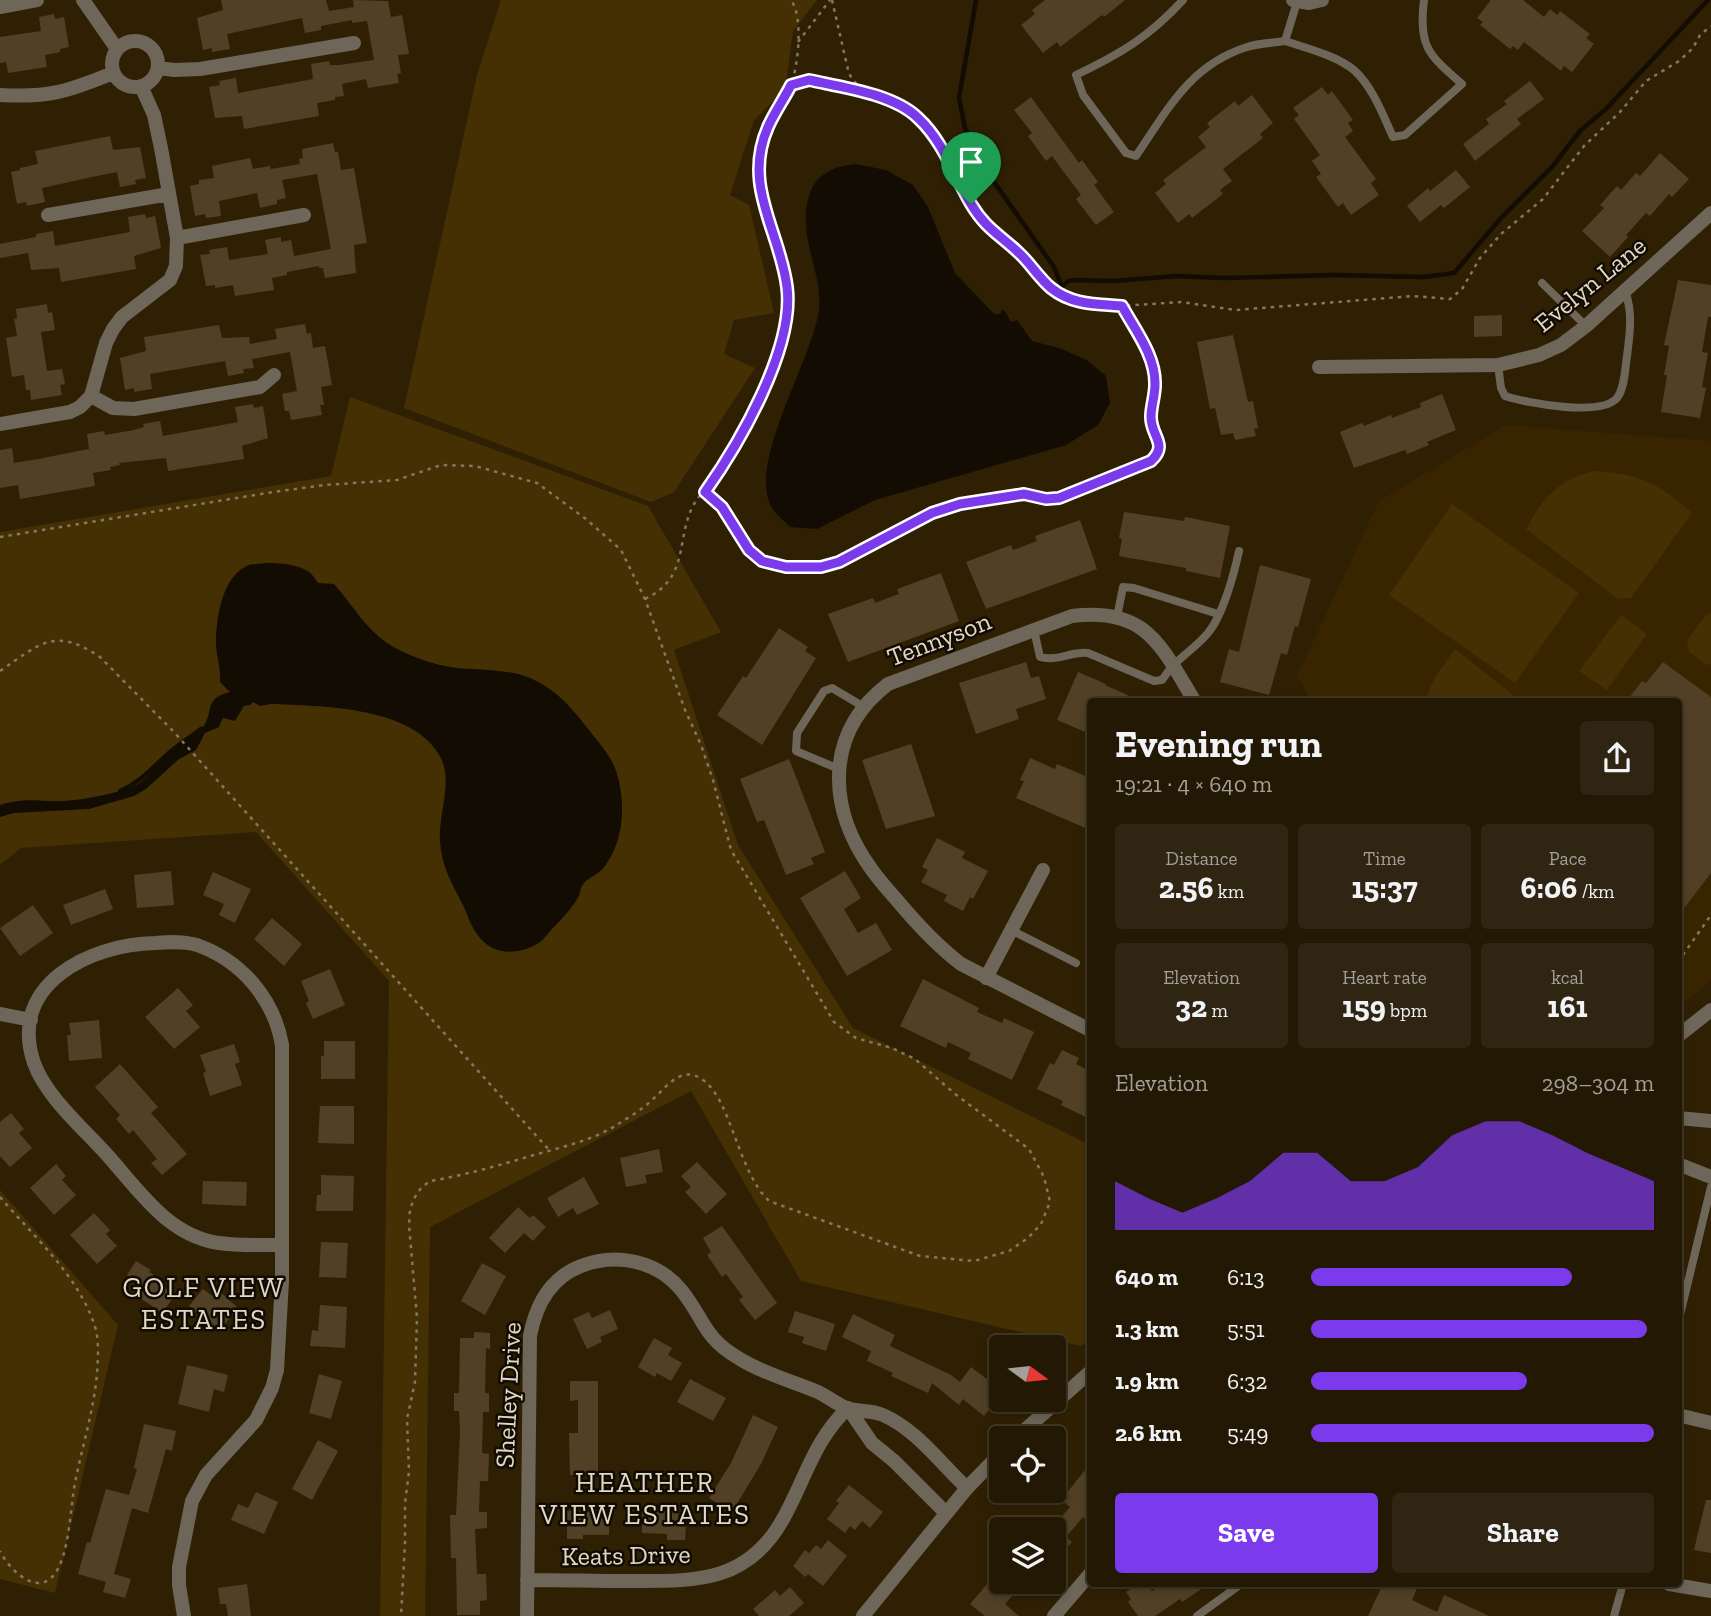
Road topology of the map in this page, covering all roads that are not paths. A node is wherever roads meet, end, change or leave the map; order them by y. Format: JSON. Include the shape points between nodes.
{"nodes":[{"id":1,"x":37,"y":0,"type":"edge"},
{"id":2,"x":83,"y":0,"type":"edge"},
{"id":3,"x":1183,"y":0,"type":"edge"},
{"id":4,"x":1322,"y":0,"type":"edge"},
{"id":5,"x":1424,"y":0,"type":"edge"},
{"id":6,"x":1295,"y":1,"type":"edge"},
{"id":7,"x":0,"y":7,"type":"edge"},
{"id":8,"x":1285,"y":41,"type":"junction"},
{"id":9,"x":354,"y":43,"type":"dead end"},
{"id":10,"x":117,"y":49,"type":"junction"},
{"id":11,"x":158,"y":68,"type":"junction"},
{"id":12,"x":113,"y":73,"type":"junction"},
{"id":13,"x":141,"y":86,"type":"junction"},
{"id":14,"x":0,"y":95,"type":"edge"},
{"id":15,"x":169,"y":194,"type":"junction"},
{"id":16,"x":1711,"y":213,"type":"edge"},
{"id":17,"x":48,"y":215,"type":"dead end"},
{"id":18,"x":304,"y":215,"type":"dead end"},
{"id":19,"x":177,"y":238,"type":"junction"},
{"id":20,"x":1542,"y":283,"type":"dead end"},
{"id":21,"x":1625,"y":291,"type":"junction"},
{"id":22,"x":1586,"y":326,"type":"junction"},
{"id":23,"x":1498,"y":365,"type":"junction"},
{"id":24,"x":1319,"y":367,"type":"dead end"},
{"id":25,"x":274,"y":376,"type":"dead end"},
{"id":26,"x":91,"y":396,"type":"junction"},
{"id":27,"x":0,"y":424,"type":"edge"},
{"id":28,"x":1239,"y":551,"type":"dead end"},
{"id":29,"x":1218,"y":614,"type":"junction"},
{"id":30,"x":1117,"y":617,"type":"junction"},
{"id":31,"x":1034,"y":630,"type":"junction"},
{"id":32,"x":1172,"y":664,"type":"junction"},
{"id":33,"x":1193,"y":698,"type":"edge"},
{"id":34,"x":864,"y":707,"type":"junction"},
{"id":35,"x":839,"y":769,"type":"junction"},
{"id":36,"x":1043,"y":870,"type":"dead end"},
{"id":37,"x":1011,"y":930,"type":"junction"},
{"id":38,"x":1076,"y":962,"type":"dead end"},
{"id":39,"x":986,"y":978,"type":"junction"},
{"id":40,"x":1711,"y":1010,"type":"edge"},
{"id":41,"x":1,"y":1014,"type":"edge"},
{"id":42,"x":31,"y":1020,"type":"junction"},
{"id":43,"x":1087,"y":1028,"type":"edge"},
{"id":44,"x":1682,"y":1033,"type":"edge"},
{"id":45,"x":1682,"y":1118,"type":"edge"},
{"id":46,"x":1711,"y":1121,"type":"edge"},
{"id":47,"x":1682,"y":1166,"type":"edge"},
{"id":48,"x":1711,"y":1177,"type":"edge"},
{"id":49,"x":1711,"y":1187,"type":"edge"},
{"id":50,"x":282,"y":1245,"type":"junction"},
{"id":51,"x":1682,"y":1307,"type":"edge"},
{"id":52,"x":1087,"y":1375,"type":"edge"},
{"id":53,"x":848,"y":1408,"type":"junction"},
{"id":54,"x":1682,"y":1416,"type":"edge"},
{"id":55,"x":1711,"y":1423,"type":"edge"},
{"id":56,"x":1029,"y":1426,"type":"edge"},
{"id":57,"x":989,"y":1465,"type":"edge"},
{"id":58,"x":967,"y":1488,"type":"junction"},
{"id":59,"x":946,"y":1513,"type":"junction"},
{"id":60,"x":1087,"y":1578,"type":"edge"},
{"id":61,"x":527,"y":1580,"type":"junction"},
{"id":62,"x":1682,"y":1586,"type":"edge"},
{"id":63,"x":1237,"y":1587,"type":"edge"},
{"id":64,"x":1622,"y":1587,"type":"edge"},
{"id":65,"x":1711,"y":1591,"type":"edge"},
{"id":66,"x":184,"y":1616,"type":"edge"},
{"id":67,"x":527,"y":1616,"type":"edge"},
{"id":68,"x":863,"y":1616,"type":"edge"},
{"id":69,"x":1054,"y":1616,"type":"edge"},
{"id":70,"x":1196,"y":1616,"type":"edge"},
{"id":71,"x":1614,"y":1616,"type":"edge"}],
"edges":[{"from":1,"to":7,"type":"street"},
{"from":2,"to":10,"type":"street"},
{"from":3,"to":8,"type":"lane","via":[[1161,24],[1123,52],[1076,75],[1083,95],[1126,153],[1136,156],[1182,90],[1211,62],[1249,46]]},
{"from":4,"to":6,"type":"street"},
{"from":5,"to":8,"type":"lane","via":[[1422,35],[1433,58],[1462,84],[1405,135],[1393,137],[1355,71]]},
{"from":6,"to":8,"type":"lane"},
{"from":9,"to":11,"type":"street","via":[[200,69]]},
{"from":10,"to":11,"type":"street","via":[[132,41],[148,45]]},
{"from":10,"to":12,"type":"street"},
{"from":11,"to":13,"type":"street"},
{"from":12,"to":13,"type":"street","via":[[125,85]]},
{"from":12,"to":14,"type":"street","via":[[54,94]]},
{"from":13,"to":15,"type":"street","via":[[154,115]]},
{"from":15,"to":17,"type":"street"},
{"from":15,"to":19,"type":"street"},
{"from":16,"to":21,"type":"street","name":"Evelyn Lane"},
{"from":18,"to":19,"type":"street"},
{"from":19,"to":26,"type":"street","via":[[176,266],[170,280],[113,329]]},
{"from":20,"to":22,"type":"lane"},
{"from":21,"to":22,"type":"street","name":"Evelyn Lane"},
{"from":21,"to":23,"type":"lane","via":[[1630,332],[1624,374],[1618,396],[1611,402],[1585,407],[1505,396]]},
{"from":22,"to":23,"type":"street","name":"Evelyn Lane","via":[[1539,355]]},
{"from":23,"to":24,"type":"street","name":"Evelyn Lane"},
{"from":25,"to":26,"type":"street","via":[[260,387],[134,409],[113,408]]},
{"from":26,"to":27,"type":"street","via":[[70,412]]},
{"from":28,"to":29,"type":"lane","via":[[1231,587]]},
{"from":29,"to":30,"type":"lane","via":[[1123,587]]},
{"from":29,"to":32,"type":"lane","via":[[1209,632]]},
{"from":30,"to":31,"type":"street","name":"Tennyson","via":[[1099,613],[1072,616]]},
{"from":30,"to":32,"type":"street","name":"Tennyson","via":[[1153,637]]},
{"from":31,"to":32,"type":"lane","via":[[1040,657],[1048,659],[1088,653],[1154,681],[1162,680]]},
{"from":31,"to":34,"type":"street","name":"Tennyson","via":[[898,678]]},
{"from":32,"to":33,"type":"street","name":"Tennyson"},
{"from":34,"to":35,"type":"street","name":"Tennyson","via":[[848,734]]},
{"from":34,"to":35,"type":"lane","via":[[832,688],[824,691],[797,733],[796,751]]},
{"from":35,"to":39,"type":"street","name":"Tennyson","via":[[841,808],[871,869],[929,938]]},
{"from":36,"to":37,"type":"street"},
{"from":37,"to":38,"type":"lane"},
{"from":37,"to":39,"type":"street"},
{"from":39,"to":43,"type":"street","name":"Tennyson"},
{"from":40,"to":44,"type":"street"},
{"from":41,"to":42,"type":"street"},
{"from":42,"to":50,"type":"street","via":[[33,1061],[48,1089],[170,1222],[186,1234],[217,1243]]},
{"from":42,"to":50,"type":"street","via":[[49,982],[58,974],[82,959],[125,945],[189,943],[245,975],[264,996],[282,1045]]},
{"from":45,"to":46,"type":"street"},
{"from":47,"to":48,"type":"street"},
{"from":49,"to":51,"type":"lane"},
{"from":50,"to":66,"type":"street","via":[[278,1370],[256,1420],[206,1475],[192,1500],[179,1567]]},
{"from":52,"to":56,"type":"street"},
{"from":53,"to":58,"type":"street","name":"Shelley Drive","via":[[882,1414],[901,1426]]},
{"from":53,"to":59,"type":"street","name":"Shelley Drive","via":[[872,1443]]},
{"from":53,"to":61,"type":"street","name":"Keats Drive","via":[[820,1441],[771,1538],[726,1572],[691,1581]]},
{"from":53,"to":61,"type":"street","name":"Shelley Drive","via":[[720,1347],[683,1292],[645,1264],[613,1259],[570,1271],[549,1288],[538,1305],[530,1336]]},
{"from":54,"to":55,"type":"street"},
{"from":57,"to":58,"type":"street"},
{"from":58,"to":59,"type":"street"},
{"from":59,"to":68,"type":"street"},
{"from":60,"to":69,"type":"street"},
{"from":61,"to":67,"type":"street","name":"Shelley Drive"},
{"from":62,"to":65,"type":"street"},
{"from":63,"to":70,"type":"lane"},
{"from":64,"to":71,"type":"lane"}]}
